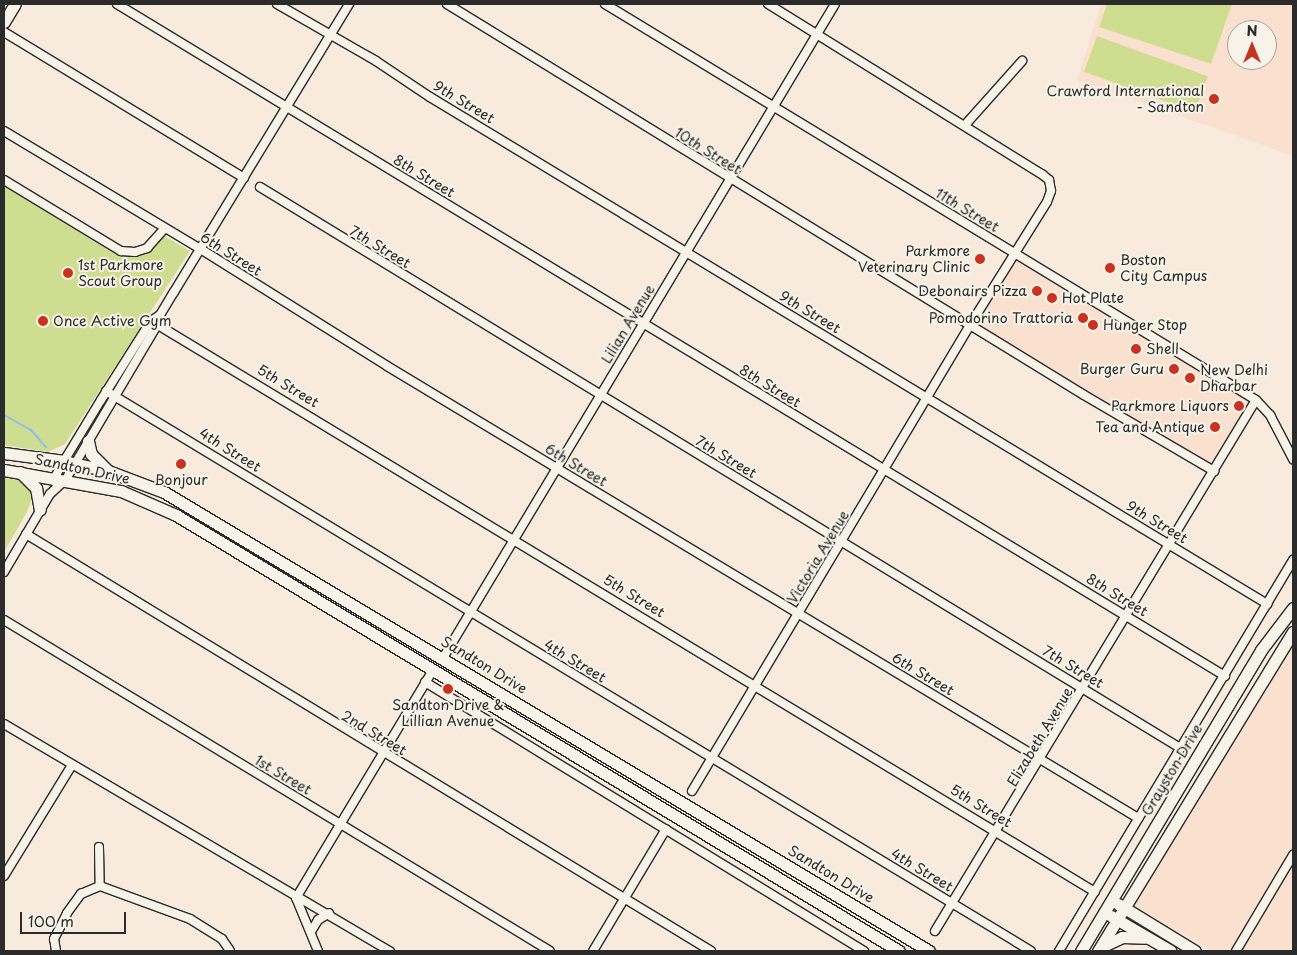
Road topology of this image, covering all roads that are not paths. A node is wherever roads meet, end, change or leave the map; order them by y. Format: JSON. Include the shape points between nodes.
{"nodes":[{"id":1,"x":15,"y":4,"type":"edge"},
{"id":2,"x":117,"y":4,"type":"edge"},
{"id":3,"x":277,"y":4,"type":"edge"},
{"id":4,"x":349,"y":4,"type":"edge"},
{"id":5,"x":447,"y":4,"type":"edge"},
{"id":6,"x":604,"y":4,"type":"edge"},
{"id":7,"x":768,"y":4,"type":"edge"},
{"id":8,"x":835,"y":4,"type":"edge"},
{"id":9,"x":4,"y":22,"type":"edge"},
{"id":10,"x":4,"y":32,"type":"edge"},
{"id":11,"x":330,"y":34,"type":"junction"},
{"id":12,"x":818,"y":34,"type":"junction"},
{"id":13,"x":1022,"y":61,"type":"dead end"},
{"id":14,"x":286,"y":106,"type":"junction"},
{"id":15,"x":773,"y":106,"type":"junction"},
{"id":16,"x":965,"y":125,"type":"junction"},
{"id":17,"x":4,"y":131,"type":"edge"},
{"id":18,"x":244,"y":178,"type":"junction"},
{"id":19,"x":729,"y":179,"type":"junction"},
{"id":20,"x":4,"y":180,"type":"edge"},
{"id":21,"x":260,"y":187,"type":"dead end"},
{"id":22,"x":164,"y":229,"type":"junction"},
{"id":23,"x":199,"y":248,"type":"junction"},
{"id":24,"x":687,"y":252,"type":"junction"},
{"id":25,"x":1014,"y":253,"type":"junction"},
{"id":26,"x":160,"y":314,"type":"junction"},
{"id":27,"x":642,"y":323,"type":"junction"},
{"id":28,"x":158,"y":325,"type":"junction"},
{"id":29,"x":970,"y":325,"type":"junction"},
{"id":30,"x":106,"y":391,"type":"junction"},
{"id":31,"x":115,"y":395,"type":"junction"},
{"id":32,"x":600,"y":396,"type":"junction"},
{"id":33,"x":929,"y":399,"type":"junction"},
{"id":34,"x":1256,"y":400,"type":"junction"},
{"id":35,"x":88,"y":441,"type":"junction"},
{"id":36,"x":4,"y":454,"type":"edge"},
{"id":37,"x":1293,"y":459,"type":"edge"},
{"id":38,"x":69,"y":462,"type":"junction"},
{"id":39,"x":555,"y":467,"type":"junction"},
{"id":40,"x":885,"y":469,"type":"junction"},
{"id":41,"x":4,"y":470,"type":"edge"},
{"id":42,"x":108,"y":471,"type":"junction"},
{"id":43,"x":1214,"y":471,"type":"junction"},
{"id":44,"x":19,"y":472,"type":"junction"},
{"id":45,"x":59,"y":480,"type":"junction"},
{"id":46,"x":40,"y":510,"type":"junction"},
{"id":47,"x":26,"y":534,"type":"junction"},
{"id":48,"x":513,"y":539,"type":"junction"},
{"id":49,"x":842,"y":541,"type":"junction"},
{"id":50,"x":1171,"y":545,"type":"junction"},
{"id":51,"x":1293,"y":560,"type":"edge"},
{"id":52,"x":4,"y":572,"type":"edge"},
{"id":53,"x":1268,"y":604,"type":"junction"},
{"id":54,"x":1293,"y":608,"type":"edge"},
{"id":55,"x":470,"y":612,"type":"junction"},
{"id":56,"x":799,"y":613,"type":"junction"},
{"id":57,"x":1127,"y":616,"type":"junction"},
{"id":58,"x":4,"y":620,"type":"edge"},
{"id":59,"x":1293,"y":632,"type":"edge"},
{"id":60,"x":443,"y":658,"type":"junction"},
{"id":61,"x":433,"y":670,"type":"junction"},
{"id":62,"x":1225,"y":676,"type":"junction"},
{"id":63,"x":426,"y":682,"type":"junction"},
{"id":64,"x":755,"y":686,"type":"junction"},
{"id":65,"x":1084,"y":688,"type":"junction"},
{"id":66,"x":4,"y":724,"type":"edge"},
{"id":67,"x":1180,"y":748,"type":"junction"},
{"id":68,"x":382,"y":753,"type":"junction"},
{"id":69,"x":711,"y":758,"type":"junction"},
{"id":70,"x":1040,"y":760,"type":"junction"},
{"id":71,"x":72,"y":765,"type":"junction"},
{"id":72,"x":692,"y":790,"type":"dead end"},
{"id":73,"x":1138,"y":818,"type":"junction"},
{"id":74,"x":341,"y":824,"type":"junction"},
{"id":75,"x":666,"y":829,"type":"junction"},
{"id":76,"x":997,"y":833,"type":"junction"},
{"id":77,"x":98,"y":847,"type":"dead end"},
{"id":78,"x":1293,"y":855,"type":"edge"},
{"id":79,"x":4,"y":876,"type":"edge"},
{"id":80,"x":100,"y":886,"type":"junction"},
{"id":81,"x":1095,"y":892,"type":"junction"},
{"id":82,"x":296,"y":898,"type":"junction"},
{"id":83,"x":625,"y":900,"type":"junction"},
{"id":84,"x":1112,"y":901,"type":"junction"},
{"id":85,"x":952,"y":903,"type":"junction"},
{"id":86,"x":1124,"y":908,"type":"junction"},
{"id":87,"x":1105,"y":913,"type":"junction"},
{"id":88,"x":330,"y":914,"type":"junction"},
{"id":89,"x":1117,"y":920,"type":"junction"},
{"id":90,"x":312,"y":930,"type":"junction"},
{"id":91,"x":935,"y":931,"type":"dead end"},
{"id":92,"x":1156,"y":942,"type":"junction"},
{"id":93,"x":1098,"y":950,"type":"edge"},
{"id":94,"x":56,"y":951,"type":"edge"},
{"id":95,"x":230,"y":951,"type":"edge"},
{"id":96,"x":318,"y":951,"type":"edge"},
{"id":97,"x":390,"y":951,"type":"edge"},
{"id":98,"x":550,"y":951,"type":"edge"},
{"id":99,"x":593,"y":951,"type":"edge"},
{"id":100,"x":711,"y":951,"type":"edge"},
{"id":101,"x":864,"y":951,"type":"edge"},
{"id":102,"x":899,"y":951,"type":"edge"},
{"id":103,"x":929,"y":951,"type":"edge"},
{"id":104,"x":1031,"y":951,"type":"edge"},
{"id":105,"x":1059,"y":951,"type":"edge"},
{"id":106,"x":1081,"y":951,"type":"edge"},
{"id":107,"x":1171,"y":951,"type":"edge"},
{"id":108,"x":1195,"y":951,"type":"edge"},
{"id":109,"x":1236,"y":951,"type":"edge"}],
"edges":[{"from":1,"to":9,"type":"main road"},
{"from":2,"to":14,"type":"street"},
{"from":3,"to":11,"type":"street"},
{"from":4,"to":11,"type":"street"},
{"from":5,"to":19,"type":"street","name":"10th Street"},
{"from":6,"to":15,"type":"street","name":"11th Street"},
{"from":7,"to":12,"type":"street"},
{"from":8,"to":12,"type":"street","name":"Lilian Avenue"},
{"from":10,"to":18,"type":"street"},
{"from":11,"to":14,"type":"street"},
{"from":11,"to":24,"type":"street","name":"9th Street"},
{"from":12,"to":15,"type":"street","name":"Lilian Avenue"},
{"from":12,"to":16,"type":"street"},
{"from":13,"to":16,"type":"street"},
{"from":14,"to":18,"type":"street"},
{"from":14,"to":27,"type":"street","name":"8th Street"},
{"from":15,"to":19,"type":"street","name":"Lilian Avenue"},
{"from":15,"to":25,"type":"street","name":"11th Street"},
{"from":16,"to":25,"type":"street","via":[[1050,182],[1050,198]]},
{"from":17,"to":22,"type":"street","name":"6th Street"},
{"from":18,"to":23,"type":"street"},
{"from":19,"to":24,"type":"street","name":"Lilian Avenue"},
{"from":19,"to":29,"type":"street","name":"10th Street"},
{"from":20,"to":22,"type":"street","via":[[121,251],[135,252],[147,248]]},
{"from":21,"to":32,"type":"street","name":"7th Street"},
{"from":22,"to":23,"type":"street","name":"6th Street"},
{"from":23,"to":26,"type":"street"},
{"from":23,"to":39,"type":"street","name":"6th Street"},
{"from":24,"to":27,"type":"street","name":"Lilian Avenue"},
{"from":24,"to":33,"type":"street","name":"9th Street"},
{"from":25,"to":29,"type":"street"},
{"from":25,"to":34,"type":"street","name":"11th Street"},
{"from":26,"to":28,"type":"street"},
{"from":26,"to":30,"type":"street","via":[[151,322]]},
{"from":27,"to":32,"type":"street","name":"Lilian Avenue"},
{"from":27,"to":40,"type":"street","name":"8th Street"},
{"from":28,"to":31,"type":"street"},
{"from":28,"to":48,"type":"street","name":"5th Street"},
{"from":29,"to":33,"type":"street","name":"Victoria Avenue"},
{"from":29,"to":43,"type":"street"},
{"from":30,"to":31,"type":"street","name":"4th Street"},
{"from":30,"to":38,"type":"street"},
{"from":31,"to":35,"type":"street"},
{"from":31,"to":55,"type":"street","name":"4th Street"},
{"from":32,"to":39,"type":"street","name":"Lilian Avenue"},
{"from":32,"to":49,"type":"street","name":"7th Street"},
{"from":33,"to":40,"type":"street","name":"Victoria Avenue"},
{"from":33,"to":50,"type":"street","name":"9th Street"},
{"from":34,"to":37,"type":"street","name":"11th Street","via":[[1275,422]]},
{"from":34,"to":43,"type":"street","name":"Elizabeth Avenue"},
{"from":35,"to":38,"type":"street"},
{"from":35,"to":42,"type":"main road","via":[[91,454]]},
{"from":36,"to":38,"type":"main road","name":"Sandton Drive"},
{"from":38,"to":42,"type":"main road","name":"Sandton Drive"},
{"from":38,"to":45,"type":"street"},
{"from":38,"to":45,"type":"street"},
{"from":39,"to":48,"type":"street","name":"Lilian Avenue"},
{"from":39,"to":56,"type":"street","name":"6th Street"},
{"from":40,"to":49,"type":"street","name":"Victoria Avenue"},
{"from":40,"to":57,"type":"street","name":"8th Street"},
{"from":41,"to":44,"type":"main road","name":"Sandton Drive"},
{"from":42,"to":60,"type":"main road","name":"Sandton Drive","via":[[177,499]]},
{"from":43,"to":50,"type":"street","name":"Elizabeth Avenue"},
{"from":44,"to":45,"type":"main road","name":"Sandton Drive"},
{"from":44,"to":46,"type":"main road","via":[[36,488]]},
{"from":45,"to":46,"type":"street"},
{"from":45,"to":61,"type":"main road","name":"Sandton Drive","via":[[121,491],[176,515]]},
{"from":46,"to":47,"type":"street"},
{"from":47,"to":52,"type":"street"},
{"from":47,"to":68,"type":"street","name":"2nd Street"},
{"from":48,"to":55,"type":"street","name":"Lilian Avenue"},
{"from":48,"to":64,"type":"street","name":"5th Street"},
{"from":49,"to":56,"type":"street","name":"Victoria Avenue"},
{"from":49,"to":65,"type":"street","name":"7th Street"},
{"from":50,"to":53,"type":"street","name":"9th Street"},
{"from":50,"to":57,"type":"street","name":"Elizabeth Avenue"},
{"from":51,"to":53,"type":"street"},
{"from":53,"to":62,"type":"street"},
{"from":54,"to":84,"type":"main road","name":"Grayston Drive","via":[[1261,650]]},
{"from":55,"to":60,"type":"street","name":"Lilian Avenue"},
{"from":55,"to":69,"type":"street","name":"4th Street"},
{"from":56,"to":64,"type":"street","name":"Victoria Avenue"},
{"from":56,"to":70,"type":"street","name":"6th Street"},
{"from":57,"to":62,"type":"street","name":"8th Street"},
{"from":57,"to":65,"type":"street","name":"Elizabeth Avenue"},
{"from":58,"to":74,"type":"street","name":"1st Street"},
{"from":59,"to":86,"type":"main road"},
{"from":60,"to":103,"type":"main road","name":"Sandton Drive"},
{"from":61,"to":63,"type":"street"},
{"from":61,"to":102,"type":"main road","name":"Sandton Drive"},
{"from":62,"to":67,"type":"street"},
{"from":63,"to":68,"type":"street"},
{"from":63,"to":75,"type":"street"},
{"from":64,"to":69,"type":"street","name":"Victoria Avenue"},
{"from":64,"to":76,"type":"street","name":"5th Street"},
{"from":65,"to":67,"type":"street","name":"7th Street"},
{"from":65,"to":70,"type":"street","name":"Elizabeth Avenue"},
{"from":66,"to":71,"type":"street"},
{"from":67,"to":73,"type":"street"},
{"from":68,"to":74,"type":"street"},
{"from":68,"to":83,"type":"street","name":"2nd Street"},
{"from":69,"to":72,"type":"street","name":"Victoria Avenue"},
{"from":69,"to":85,"type":"street","name":"4th Street"},
{"from":70,"to":73,"type":"street","name":"6th Street"},
{"from":70,"to":76,"type":"street","name":"Elizabeth Avenue"},
{"from":71,"to":79,"type":"street"},
{"from":71,"to":82,"type":"street"},
{"from":73,"to":81,"type":"street"},
{"from":74,"to":82,"type":"street"},
{"from":74,"to":98,"type":"street","name":"1st Street"},
{"from":75,"to":83,"type":"street"},
{"from":75,"to":101,"type":"street"},
{"from":76,"to":81,"type":"street","name":"5th Street"},
{"from":76,"to":85,"type":"street","name":"Elizabeth Avenue"},
{"from":77,"to":80,"type":"street"},
{"from":78,"to":109,"type":"street"},
{"from":80,"to":94,"type":"street","via":[[81,894],[67,913],[54,939]]},
{"from":80,"to":95,"type":"street","via":[[190,919],[222,939]]},
{"from":81,"to":105,"type":"street"},
{"from":82,"to":88,"type":"street"},
{"from":82,"to":90,"type":"street"},
{"from":83,"to":99,"type":"street"},
{"from":83,"to":100,"type":"street","name":"2nd Street"},
{"from":84,"to":86,"type":"main road"},
{"from":84,"to":87,"type":"main road","name":"Grayston Drive"},
{"from":85,"to":91,"type":"street","name":"Elizabeth Avenue"},
{"from":85,"to":104,"type":"street","name":"4th Street"},
{"from":86,"to":89,"type":"main road"},
{"from":86,"to":108,"type":"main road"},
{"from":87,"to":89,"type":"main road"},
{"from":87,"to":106,"type":"main road","name":"Grayston Drive"},
{"from":88,"to":90,"type":"street","via":[[318,920]]},
{"from":88,"to":97,"type":"street"},
{"from":89,"to":92,"type":"main road"},
{"from":89,"to":93,"type":"main road"},
{"from":90,"to":96,"type":"street"},
{"from":92,"to":93,"type":"main road","via":[[1126,937],[1110,941]]},
{"from":92,"to":107,"type":"main road"}]}
